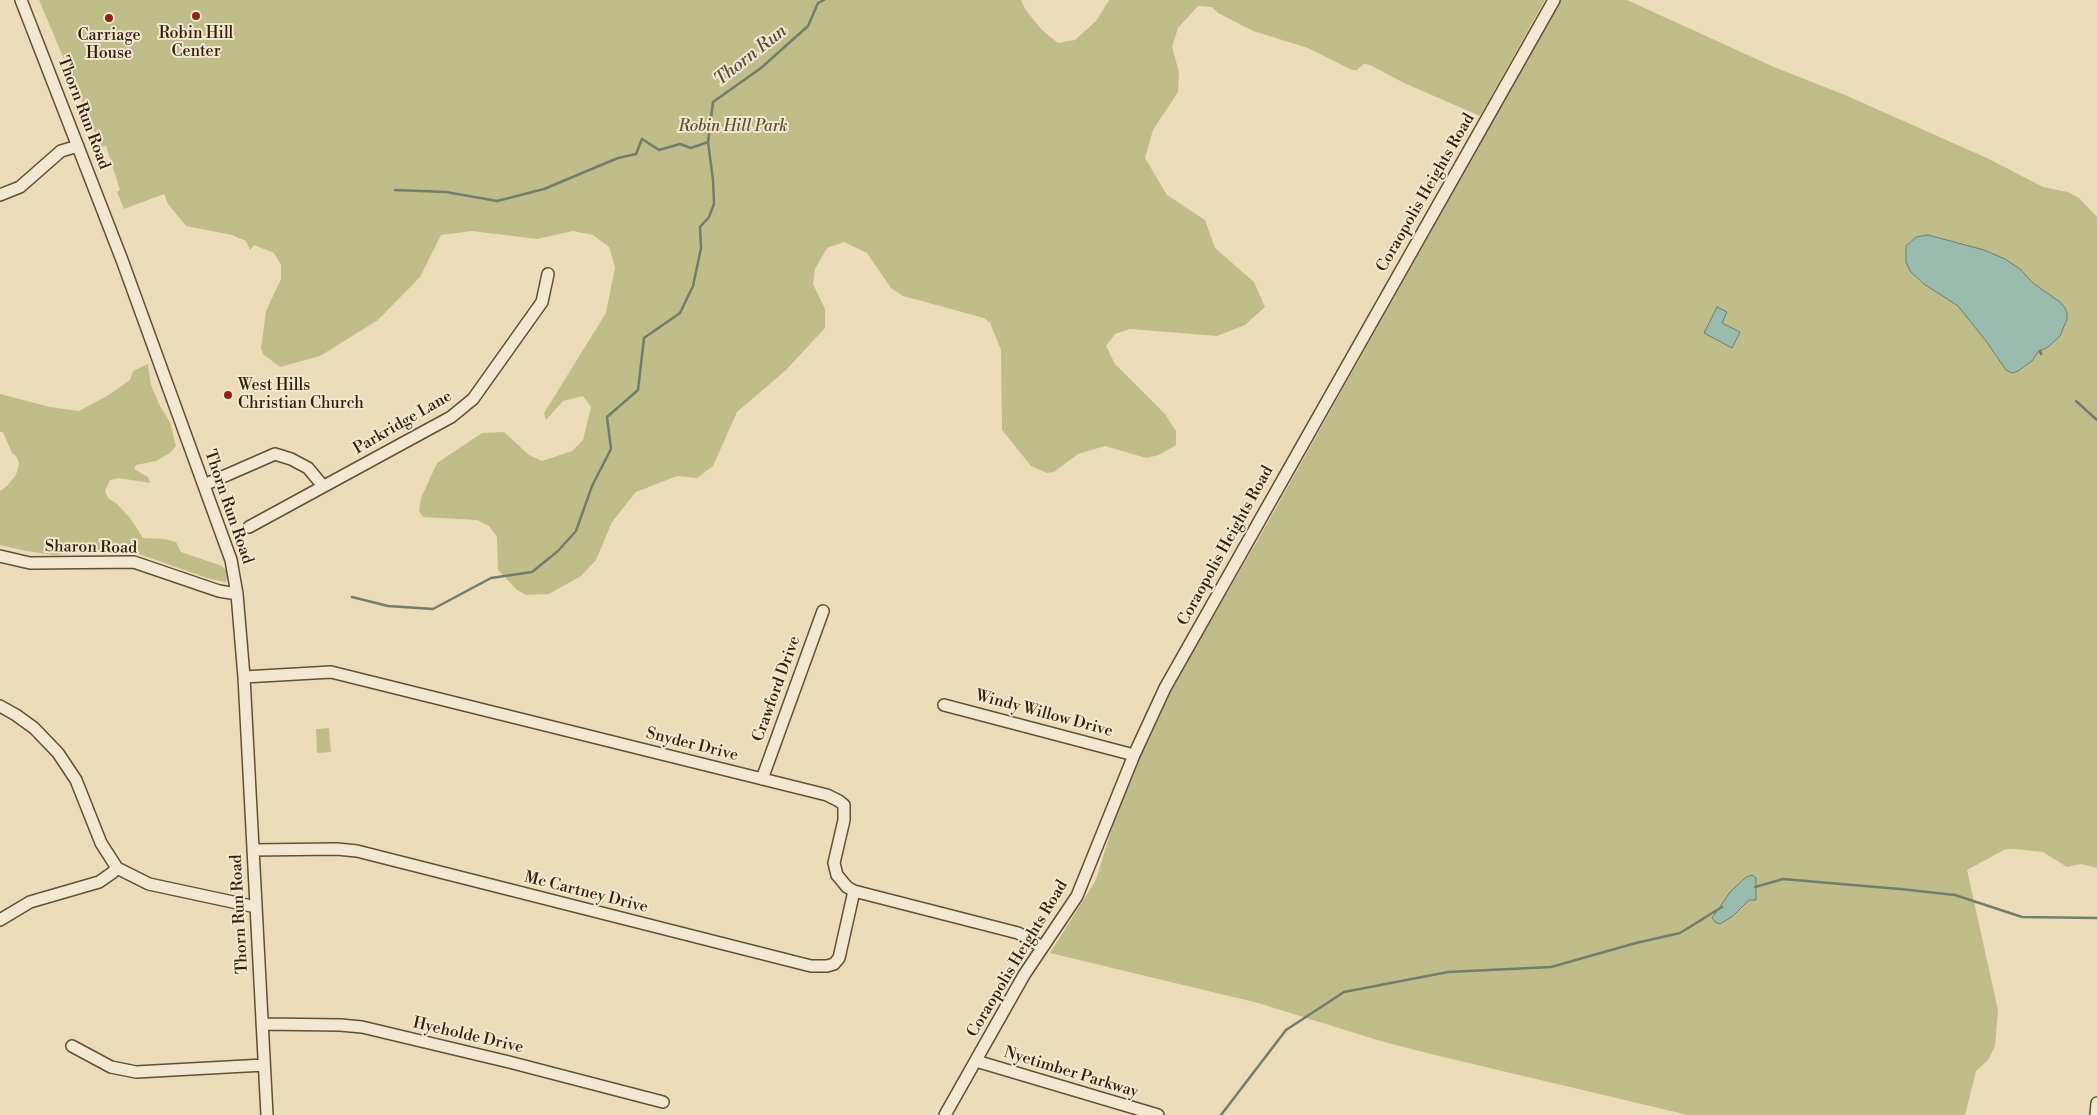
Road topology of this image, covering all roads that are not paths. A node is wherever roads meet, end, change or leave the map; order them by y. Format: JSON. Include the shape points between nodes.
{"nodes":[{"id":1,"x":21,"y":0,"type":"edge"},
{"id":2,"x":1554,"y":0,"type":"edge"},
{"id":3,"x":78,"y":146,"type":"junction"},
{"id":4,"x":0,"y":195,"type":"edge"},
{"id":5,"x":548,"y":274,"type":"dead end"},
{"id":6,"x":204,"y":485,"type":"junction"},
{"id":7,"x":324,"y":486,"type":"junction"},
{"id":8,"x":249,"y":527,"type":"dead end"},
{"id":9,"x":0,"y":556,"type":"edge"},
{"id":10,"x":237,"y":594,"type":"junction"},
{"id":11,"x":822,"y":611,"type":"dead end"},
{"id":12,"x":244,"y":677,"type":"junction"},
{"id":13,"x":944,"y":705,"type":"dead end"},
{"id":14,"x":0,"y":706,"type":"edge"},
{"id":15,"x":1134,"y":755,"type":"junction"},
{"id":16,"x":762,"y":779,"type":"junction"},
{"id":17,"x":254,"y":850,"type":"junction"},
{"id":18,"x":117,"y":868,"type":"junction"},
{"id":19,"x":854,"y":892,"type":"junction"},
{"id":20,"x":256,"y":907,"type":"junction"},
{"id":21,"x":0,"y":920,"type":"edge"},
{"id":22,"x":1042,"y":947,"type":"junction"},
{"id":23,"x":262,"y":1024,"type":"junction"},
{"id":24,"x":72,"y":1046,"type":"dead end"},
{"id":25,"x":976,"y":1061,"type":"junction"},
{"id":26,"x":264,"y":1065,"type":"junction"},
{"id":27,"x":663,"y":1102,"type":"dead end"},
{"id":28,"x":2097,"y":1103,"type":"edge"},
{"id":29,"x":267,"y":1115,"type":"edge"},
{"id":30,"x":945,"y":1115,"type":"edge"},
{"id":31,"x":1158,"y":1115,"type":"edge"},
{"id":32,"x":2096,"y":1115,"type":"edge"}],
"edges":[{"from":1,"to":3,"type":"street","name":"Thorn Run Road"},
{"from":2,"to":15,"type":"street","name":"Coraopolis Heights Road","via":[[1198,628]]},
{"from":3,"to":4,"type":"street","via":[[61,151],[20,187]]},
{"from":3,"to":6,"type":"street","name":"Thorn Run Road"},
{"from":5,"to":7,"type":"street","name":"Parkridge Lane","via":[[542,302],[474,399],[451,417]]},
{"from":6,"to":7,"type":"street","via":[[274,454],[308,468]]},
{"from":6,"to":10,"type":"street","name":"Thorn Run Road","via":[[232,560]]},
{"from":7,"to":8,"type":"street","name":"Parkridge Lane"},
{"from":9,"to":10,"type":"street","name":"Sharon Road","via":[[30,563],[134,562]]},
{"from":10,"to":12,"type":"street","name":"Thorn Run Road"},
{"from":11,"to":16,"type":"street","name":"Crawford Drive"},
{"from":12,"to":16,"type":"street","name":"Snyder Drive","via":[[331,672]]},
{"from":12,"to":17,"type":"street","name":"Thorn Run Road"},
{"from":13,"to":15,"type":"street","name":"Windy Willow Drive"},
{"from":14,"to":18,"type":"street","via":[[34,728],[58,753],[76,780],[100,843]]},
{"from":15,"to":22,"type":"street","name":"Coraopolis Heights Road","via":[[1077,896]]},
{"from":16,"to":19,"type":"street","name":"Snyder Drive","via":[[827,795],[844,805],[835,870],[840,881]]},
{"from":17,"to":19,"type":"street","name":"Mc Cartney Drive","via":[[357,851],[811,966],[827,966],[839,958]]},
{"from":17,"to":20,"type":"street","name":"Thorn Run Road"},
{"from":18,"to":20,"type":"street","via":[[158,887]]},
{"from":18,"to":21,"type":"street","via":[[100,882],[30,902]]},
{"from":19,"to":22,"type":"street","via":[[1010,930]]},
{"from":20,"to":23,"type":"street","name":"Thorn Run Road"},
{"from":22,"to":25,"type":"street","name":"Coraopolis Heights Road"},
{"from":23,"to":26,"type":"street","name":"Thorn Run Road"},
{"from":23,"to":27,"type":"street","name":"Hyeholde Drive","via":[[362,1027]]},
{"from":24,"to":26,"type":"street","via":[[110,1067],[136,1072]]},
{"from":25,"to":30,"type":"street","name":"Coraopolis Heights Road"},
{"from":25,"to":31,"type":"street","name":"Nyetimber Parkway"},
{"from":26,"to":29,"type":"street","name":"Thorn Run Road"},
{"from":28,"to":32,"type":"street"}]}
